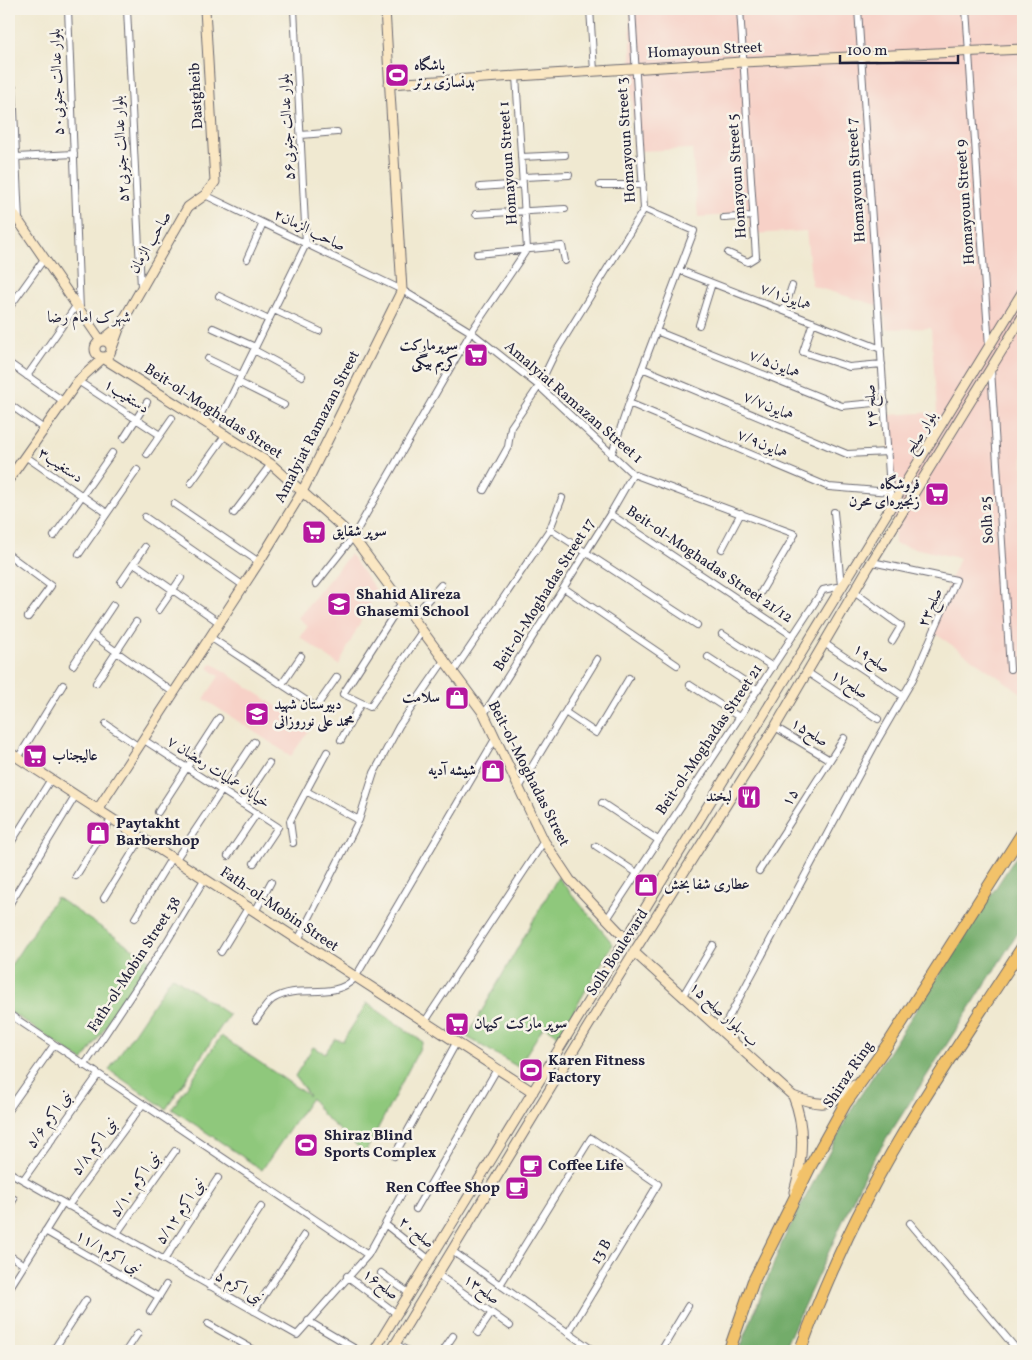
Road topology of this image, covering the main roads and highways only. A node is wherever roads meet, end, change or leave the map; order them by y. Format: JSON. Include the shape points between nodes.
{"nodes":[{"id":1,"x":1023,"y":832,"type":"edge"},
{"id":2,"x":1023,"y":946,"type":"edge"},
{"id":3,"x":729,"y":1351,"type":"edge"},
{"id":4,"x":800,"y":1351,"type":"edge"}],
"edges":[{"from":1,"to":3,"type":"highway","name":"Shiraz Ring","via":[[890,1041],[845,1104],[753,1282]]},
{"from":2,"to":4,"type":"highway","via":[[938,1078],[867,1198],[818,1302]]}]}
